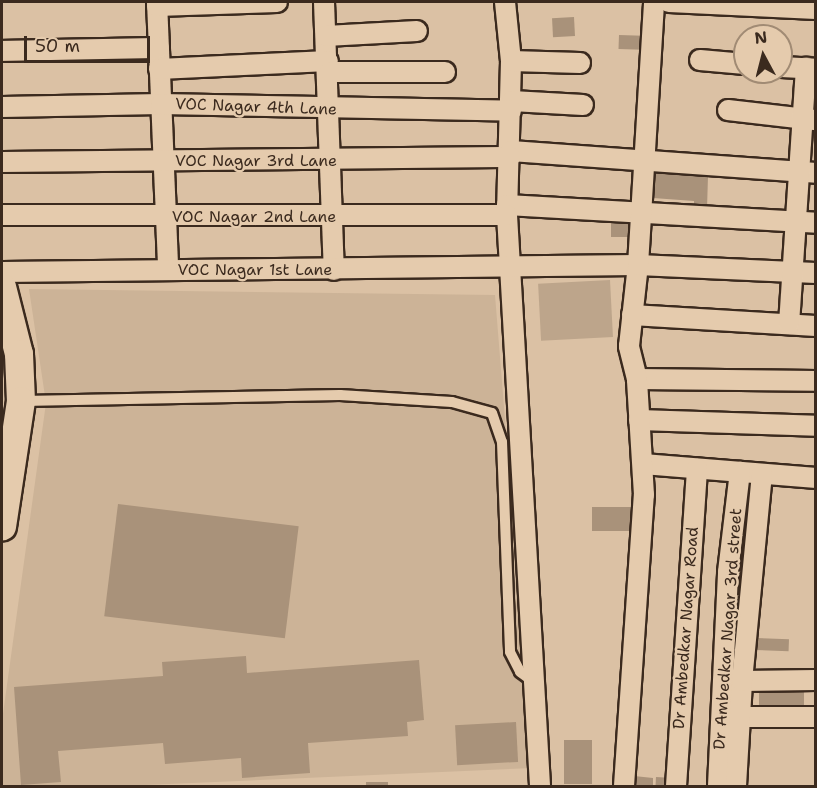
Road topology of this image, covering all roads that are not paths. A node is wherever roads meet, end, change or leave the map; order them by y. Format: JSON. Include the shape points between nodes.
{"nodes":[{"id":1,"x":277,"y":2,"type":"edge"},
{"id":2,"x":324,"y":2,"type":"edge"},
{"id":3,"x":505,"y":2,"type":"edge"},
{"id":4,"x":654,"y":2,"type":"edge"},
{"id":5,"x":669,"y":2,"type":"edge"},
{"id":6,"x":157,"y":4,"type":"edge"},
{"id":7,"x":816,"y":9,"type":"edge"},
{"id":8,"x":417,"y":31,"type":"dead end"},
{"id":9,"x":326,"y":36,"type":"junction"},
{"id":10,"x":159,"y":48,"type":"junction"},
{"id":11,"x":2,"y":51,"type":"edge"},
{"id":12,"x":700,"y":60,"type":"dead end"},
{"id":13,"x":511,"y":62,"type":"junction"},
{"id":14,"x":580,"y":63,"type":"dead end"},
{"id":15,"x":733,"y":63,"type":"edge"},
{"id":16,"x":329,"y":66,"type":"junction"},
{"id":17,"x":793,"y":67,"type":"edge"},
{"id":18,"x":811,"y":68,"type":"edge"},
{"id":19,"x":159,"y":69,"type":"junction"},
{"id":20,"x":445,"y":72,"type":"dead end"},
{"id":21,"x":161,"y":104,"type":"junction"},
{"id":22,"x":583,"y":105,"type":"dead end"},
{"id":23,"x":511,"y":106,"type":"junction"},
{"id":24,"x":2,"y":107,"type":"edge"},
{"id":25,"x":329,"y":110,"type":"junction"},
{"id":26,"x":728,"y":110,"type":"dead end"},
{"id":27,"x":809,"y":120,"type":"edge"},
{"id":28,"x":510,"y":154,"type":"junction"},
{"id":29,"x":644,"y":160,"type":"junction"},
{"id":30,"x":2,"y":162,"type":"edge"},
{"id":31,"x":163,"y":162,"type":"junction"},
{"id":32,"x":332,"y":162,"type":"junction"},
{"id":33,"x":807,"y":173,"type":"edge"},
{"id":34,"x":507,"y":210,"type":"junction"},
{"id":35,"x":642,"y":211,"type":"junction"},
{"id":36,"x":2,"y":215,"type":"edge"},
{"id":37,"x":333,"y":217,"type":"junction"},
{"id":38,"x":166,"y":218,"type":"junction"},
{"id":39,"x":806,"y":222,"type":"edge"},
{"id":40,"x":638,"y":265,"type":"junction"},
{"id":41,"x":509,"y":268,"type":"junction"},
{"id":42,"x":168,"y":270,"type":"junction"},
{"id":43,"x":334,"y":270,"type":"junction"},
{"id":44,"x":2,"y":272,"type":"edge"},
{"id":45,"x":792,"y":272,"type":"junction"},
{"id":46,"x":816,"y":273,"type":"edge"},
{"id":47,"x":2,"y":287,"type":"edge"},
{"id":48,"x":632,"y":315,"type":"junction"},
{"id":49,"x":789,"y":324,"type":"junction"},
{"id":50,"x":816,"y":326,"type":"edge"},
{"id":51,"x":2,"y":347,"type":"edge"},
{"id":52,"x":637,"y":379,"type":"junction"},
{"id":53,"x":816,"y":381,"type":"edge"},
{"id":54,"x":11,"y":405,"type":"edge"},
{"id":55,"x":639,"y":420,"type":"junction"},
{"id":56,"x":816,"y":426,"type":"edge"},
{"id":57,"x":643,"y":464,"type":"junction"},
{"id":58,"x":697,"y":469,"type":"junction"},
{"id":59,"x":740,"y":472,"type":"junction"},
{"id":60,"x":762,"y":474,"type":"junction"},
{"id":61,"x":816,"y":478,"type":"edge"},
{"id":62,"x":2,"y":527,"type":"edge"},
{"id":63,"x":816,"y":680,"type":"edge"},
{"id":64,"x":742,"y":681,"type":"junction"},
{"id":65,"x":536,"y":683,"type":"junction"},
{"id":66,"x":740,"y":717,"type":"junction"},
{"id":67,"x":816,"y":717,"type":"edge"},
{"id":68,"x":540,"y":786,"type":"edge"},
{"id":69,"x":624,"y":786,"type":"edge"},
{"id":70,"x":676,"y":786,"type":"edge"},
{"id":71,"x":718,"y":786,"type":"edge"},
{"id":72,"x":736,"y":786,"type":"edge"}],
"edges":[{"from":1,"to":6,"type":"street"},
{"from":2,"to":9,"type":"street"},
{"from":3,"to":13,"type":"street"},
{"from":4,"to":29,"type":"street"},
{"from":5,"to":7,"type":"street"},
{"from":6,"to":10,"type":"street"},
{"from":8,"to":9,"type":"street"},
{"from":9,"to":16,"type":"street"},
{"from":10,"to":11,"type":"street"},
{"from":10,"to":19,"type":"street"},
{"from":12,"to":15,"type":"street"},
{"from":13,"to":14,"type":"street"},
{"from":13,"to":23,"type":"street"},
{"from":16,"to":19,"type":"street"},
{"from":16,"to":20,"type":"street"},
{"from":16,"to":25,"type":"street"},
{"from":17,"to":18,"type":"street"},
{"from":18,"to":27,"type":"street"},
{"from":19,"to":21,"type":"street"},
{"from":21,"to":24,"type":"street","name":"VOC Nagar 4th Lane"},
{"from":21,"to":25,"type":"street","name":"VOC Nagar 4th Lane"},
{"from":21,"to":31,"type":"street"},
{"from":22,"to":23,"type":"street","name":"VOC Nagar 4th Lane"},
{"from":23,"to":25,"type":"street","name":"VOC Nagar 4th Lane"},
{"from":23,"to":28,"type":"street"},
{"from":25,"to":32,"type":"street"},
{"from":26,"to":27,"type":"street"},
{"from":27,"to":33,"type":"street"},
{"from":28,"to":29,"type":"street","name":"VOC Nagar 3rd Lane"},
{"from":28,"to":32,"type":"street","name":"VOC Nagar 3rd Lane"},
{"from":28,"to":34,"type":"street"},
{"from":29,"to":33,"type":"street","name":"VOC Nagar 3rd Lane"},
{"from":29,"to":35,"type":"street"},
{"from":30,"to":31,"type":"street","name":"VOC Nagar 3rd Lane"},
{"from":31,"to":32,"type":"street","name":"VOC Nagar 3rd Lane"},
{"from":31,"to":38,"type":"street"},
{"from":32,"to":37,"type":"street"},
{"from":33,"to":39,"type":"street"},
{"from":34,"to":35,"type":"street","name":"VOC Nagar 2nd Lane"},
{"from":34,"to":37,"type":"street","name":"VOC Nagar 2nd Lane"},
{"from":34,"to":41,"type":"street"},
{"from":35,"to":39,"type":"street","name":"VOC Nagar 2nd Lane"},
{"from":35,"to":40,"type":"street"},
{"from":36,"to":38,"type":"street","name":"VOC Nagar 2nd Lane"},
{"from":37,"to":38,"type":"street","name":"VOC Nagar 2nd Lane"},
{"from":37,"to":43,"type":"street"},
{"from":38,"to":42,"type":"street"},
{"from":39,"to":45,"type":"street"},
{"from":40,"to":41,"type":"street","name":"VOC Nagar 1st Lane"},
{"from":40,"to":45,"type":"street","name":"VOC Nagar 1st Lane"},
{"from":40,"to":48,"type":"street"},
{"from":41,"to":43,"type":"street","name":"VOC Nagar 1st Lane"},
{"from":41,"to":65,"type":"street"},
{"from":42,"to":43,"type":"street","name":"VOC Nagar 1st Lane"},
{"from":42,"to":44,"type":"street","name":"VOC Nagar 1st Lane"},
{"from":45,"to":46,"type":"street","name":"VOC Nagar 1st Lane"},
{"from":45,"to":49,"type":"street"},
{"from":47,"to":54,"type":"main road","via":[[19,354]]},
{"from":48,"to":49,"type":"street"},
{"from":48,"to":52,"type":"street","via":[[629,346]]},
{"from":49,"to":50,"type":"street"},
{"from":51,"to":54,"type":"main road"},
{"from":52,"to":53,"type":"street"},
{"from":52,"to":55,"type":"street"},
{"from":54,"to":62,"type":"main road"},
{"from":54,"to":65,"type":"lane","via":[[340,395],[452,402],[492,413],[502,442],[510,652],[520,672]]},
{"from":55,"to":56,"type":"street"},
{"from":55,"to":57,"type":"street"},
{"from":57,"to":58,"type":"street"},
{"from":57,"to":69,"type":"street"},
{"from":58,"to":59,"type":"street"},
{"from":58,"to":70,"type":"street","name":"Dr Ambedkar Nagar Road"},
{"from":59,"to":60,"type":"street"},
{"from":59,"to":71,"type":"street","name":"Dr Ambedkar Nagar 3rd street","via":[[728,584]]},
{"from":60,"to":61,"type":"street"},
{"from":60,"to":64,"type":"street"},
{"from":63,"to":64,"type":"street"},
{"from":64,"to":66,"type":"street"},
{"from":65,"to":68,"type":"street"},
{"from":66,"to":67,"type":"street"},
{"from":66,"to":72,"type":"street"}]}
